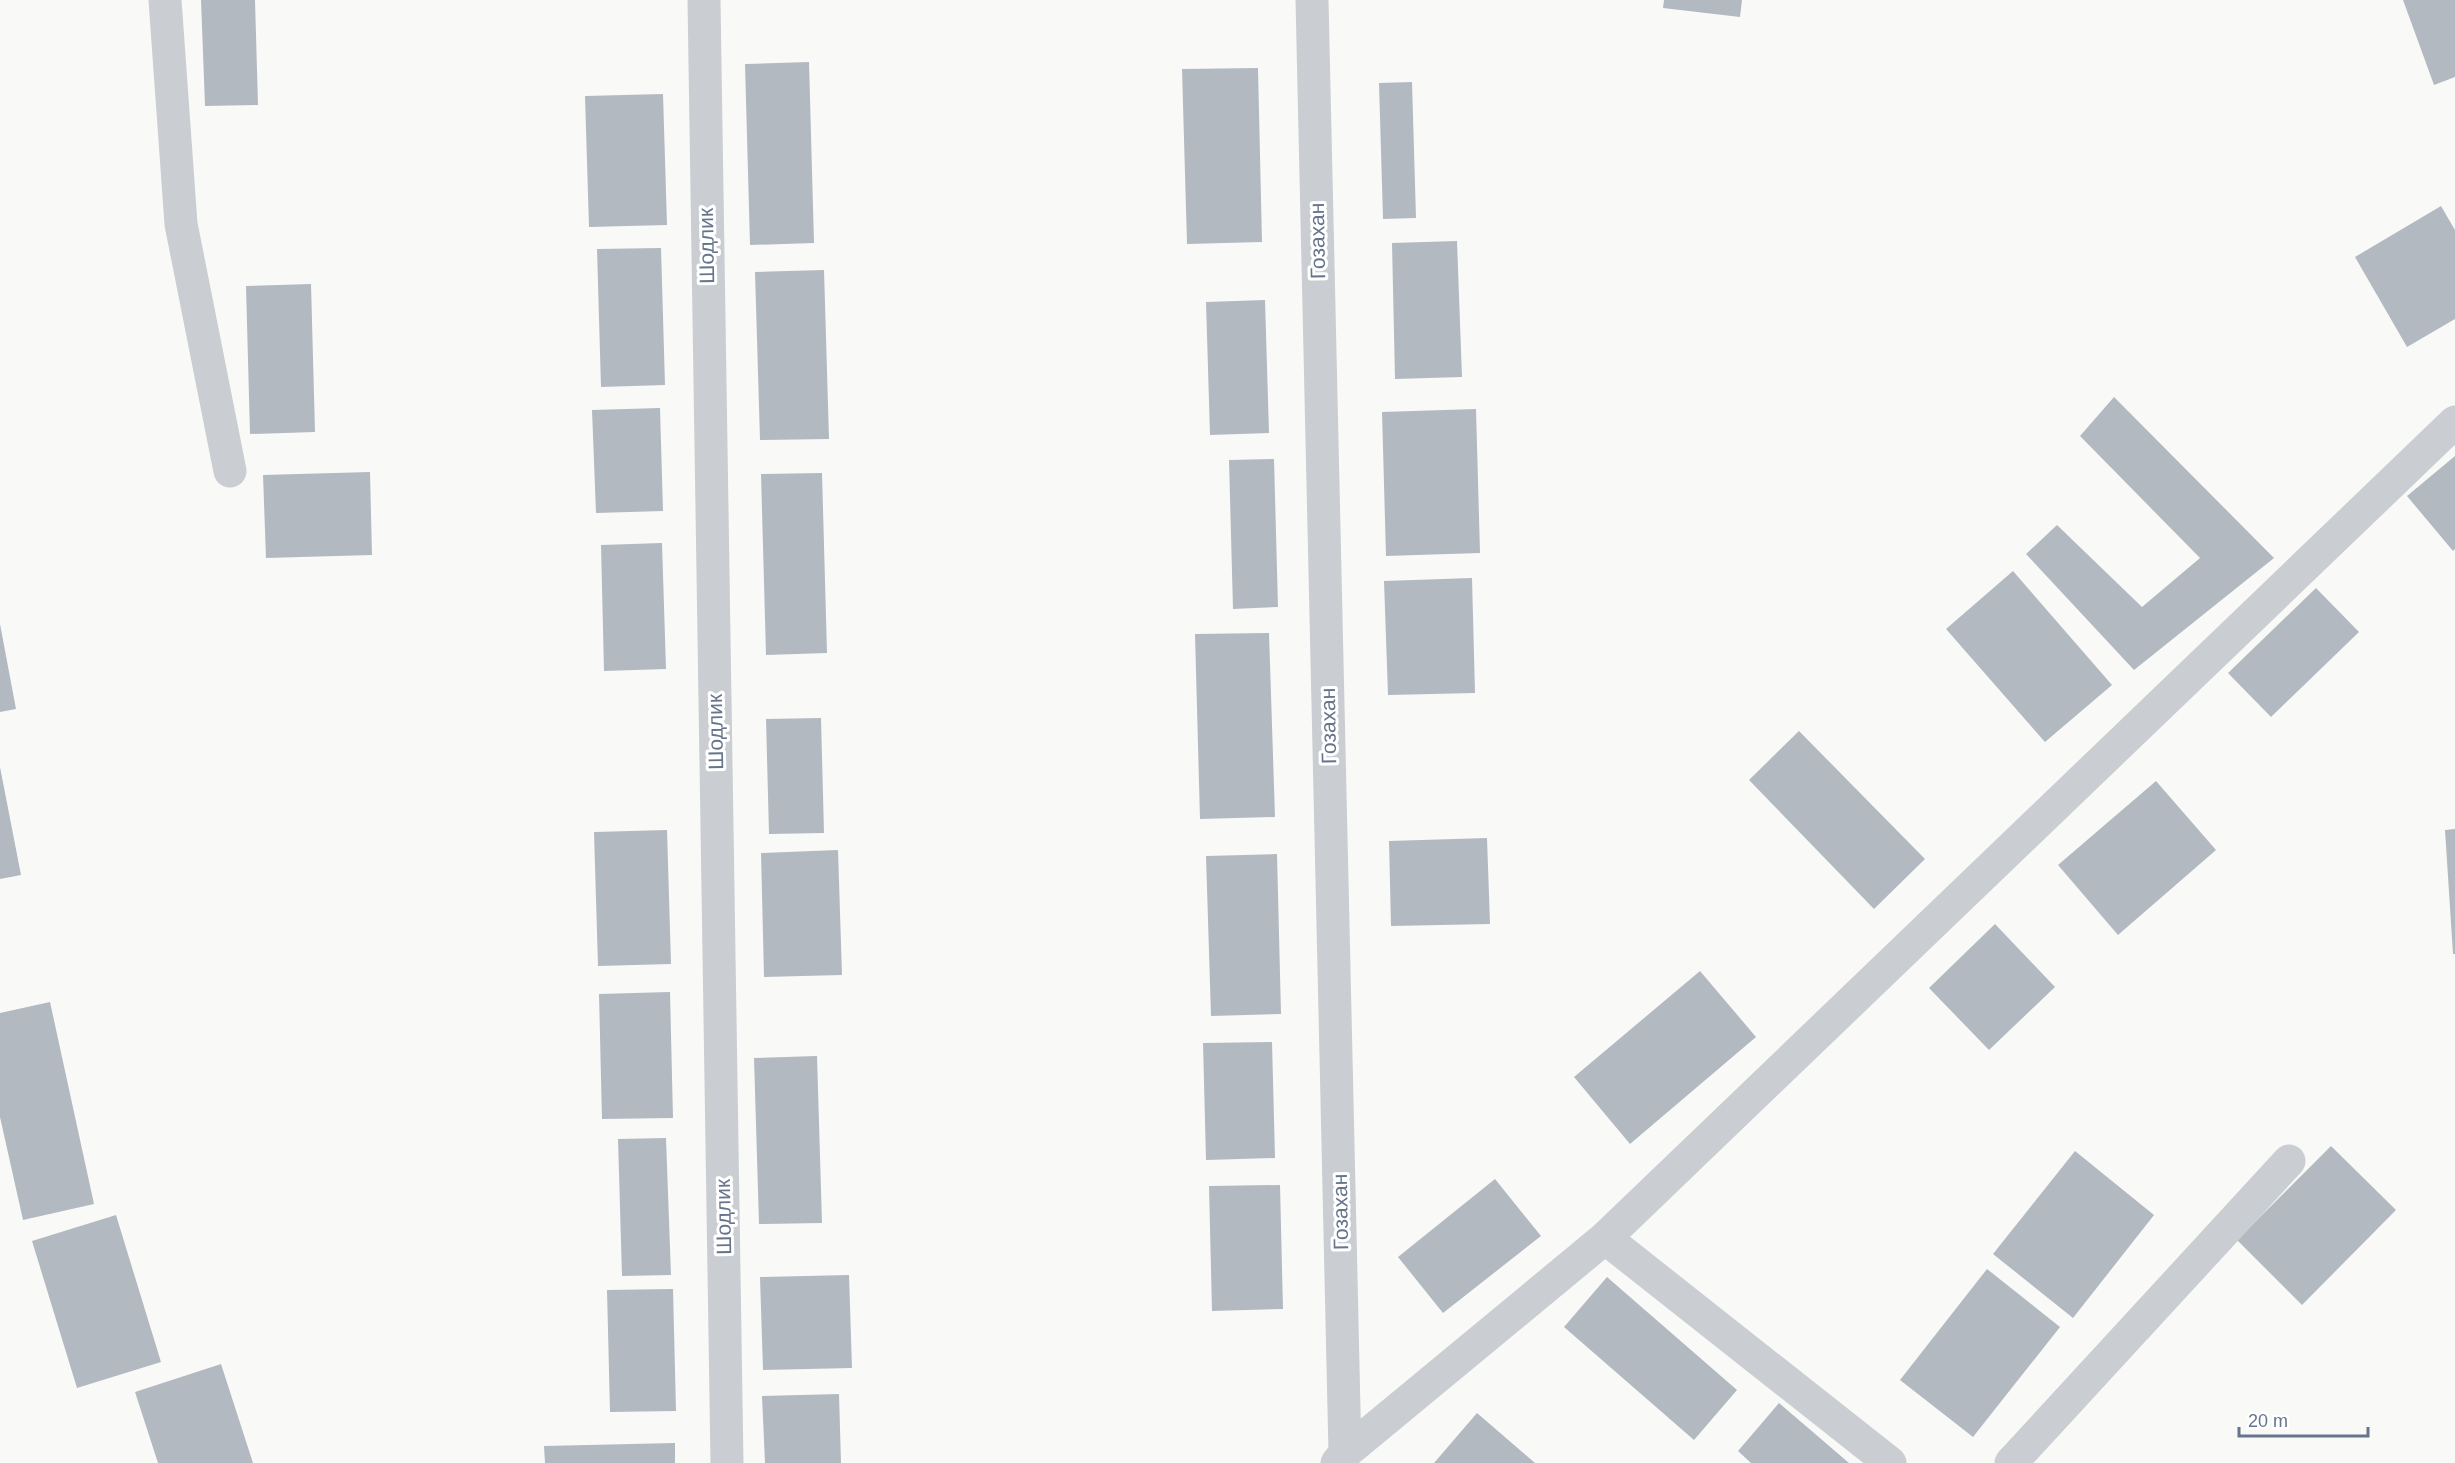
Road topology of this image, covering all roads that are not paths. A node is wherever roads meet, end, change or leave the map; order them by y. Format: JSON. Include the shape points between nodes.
{"nodes":[{"id":1,"x":165,"y":0,"type":"edge"},
{"id":2,"x":704,"y":0,"type":"edge"},
{"id":3,"x":1312,"y":0,"type":"edge"},
{"id":4,"x":2455,"y":422,"type":"edge"},
{"id":5,"x":230,"y":471,"type":"dead end"},
{"id":6,"x":2289,"y":1161,"type":"dead end"},
{"id":7,"x":1605,"y":1238,"type":"junction"},
{"id":8,"x":1341,"y":1458,"type":"edge"},
{"id":9,"x":727,"y":1463,"type":"edge"},
{"id":10,"x":1890,"y":1463,"type":"edge"},
{"id":11,"x":2012,"y":1463,"type":"edge"}],
"edges":[{"from":1,"to":5,"type":"street","via":[[181,224]]},
{"from":2,"to":9,"type":"street","name":"Шодлик"},
{"from":3,"to":8,"type":"street","name":"Гозахан"},
{"from":4,"to":7,"type":"street"},
{"from":6,"to":11,"type":"street"},
{"from":7,"to":8,"type":"street"},
{"from":7,"to":10,"type":"street"}]}
